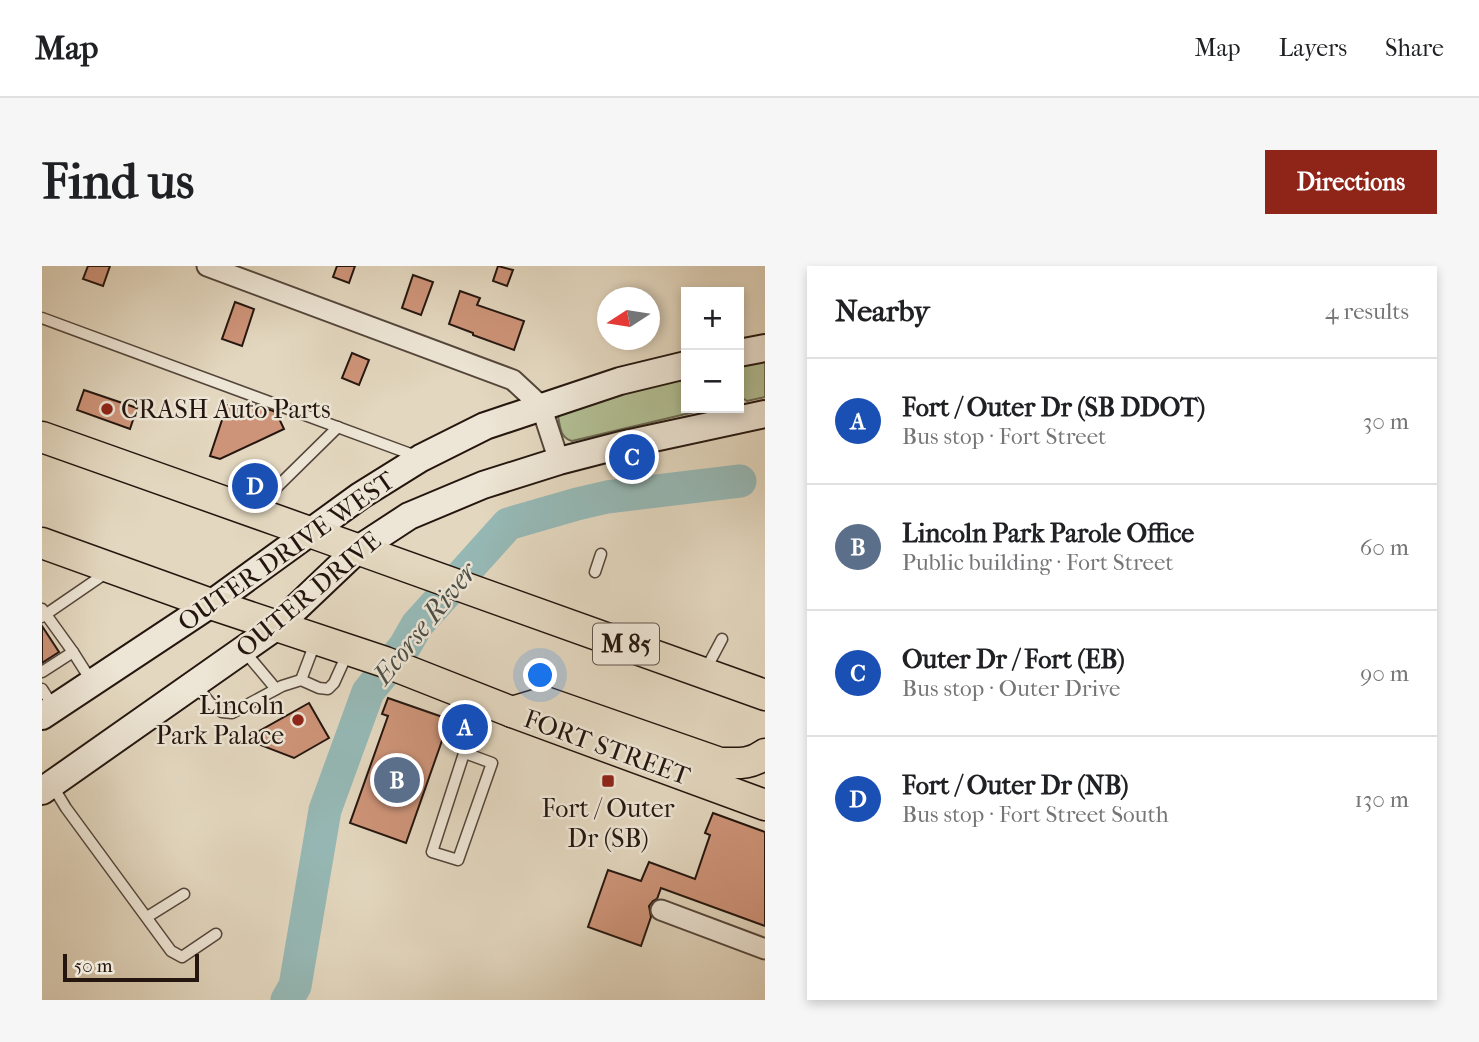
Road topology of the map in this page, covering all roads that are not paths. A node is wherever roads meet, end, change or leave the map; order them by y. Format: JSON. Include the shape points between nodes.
{"nodes":[{"id":1,"x":207,"y":266,"type":"edge"},
{"id":2,"x":42,"y":318,"type":"edge"},
{"id":3,"x":765,"y":348,"type":"edge"},
{"id":4,"x":744,"y":352,"type":"edge"},
{"id":5,"x":681,"y":366,"type":"edge"},
{"id":6,"x":541,"y":406,"type":"junction"},
{"id":7,"x":734,"y":414,"type":"edge"},
{"id":8,"x":765,"y":414,"type":"edge"},
{"id":9,"x":338,"y":427,"type":"junction"},
{"id":10,"x":42,"y":437,"type":"edge"},
{"id":11,"x":421,"y":458,"type":"junction"},
{"id":12,"x":559,"y":461,"type":"junction"},
{"id":13,"x":262,"y":516,"type":"junction"},
{"id":14,"x":310,"y":533,"type":"junction"},
{"id":15,"x":42,"y":543,"type":"edge"},
{"id":16,"x":357,"y":550,"type":"junction"},
{"id":17,"x":601,"y":554,"type":"dead end"},
{"id":18,"x":113,"y":568,"type":"junction"},
{"id":19,"x":595,"y":572,"type":"dead end"},
{"id":20,"x":211,"y":604,"type":"junction"},
{"id":21,"x":43,"y":613,"type":"edge"},
{"id":22,"x":277,"y":626,"type":"junction"},
{"id":23,"x":317,"y":639,"type":"junction"},
{"id":24,"x":722,"y":639,"type":"dead end"},
{"id":25,"x":243,"y":650,"type":"junction"},
{"id":26,"x":72,"y":652,"type":"junction"},
{"id":27,"x":358,"y":653,"type":"junction"},
{"id":28,"x":42,"y":672,"type":"edge"},
{"id":29,"x":704,"y":673,"type":"junction"},
{"id":30,"x":301,"y":680,"type":"junction"},
{"id":31,"x":92,"y":683,"type":"junction"},
{"id":32,"x":195,"y":684,"type":"junction"},
{"id":33,"x":276,"y":689,"type":"junction"},
{"id":34,"x":764,"y":696,"type":"edge"},
{"id":35,"x":482,"y":700,"type":"junction"},
{"id":36,"x":46,"y":704,"type":"edge"},
{"id":37,"x":512,"y":712,"type":"junction"},
{"id":38,"x":465,"y":753,"type":"junction"},
{"id":39,"x":765,"y":754,"type":"edge"},
{"id":40,"x":47,"y":788,"type":"edge"},
{"id":41,"x":765,"y":805,"type":"edge"},
{"id":42,"x":184,"y":894,"type":"dead end"},
{"id":43,"x":661,"y":910,"type":"dead end"},
{"id":44,"x":147,"y":918,"type":"junction"},
{"id":45,"x":216,"y":934,"type":"dead end"},
{"id":46,"x":765,"y":949,"type":"edge"}],
"edges":[{"from":1,"to":6,"type":"street","via":[[513,380]]},
{"from":2,"to":9,"type":"lane"},
{"from":3,"to":4,"type":"main road"},
{"from":5,"to":6,"type":"main road","name":"OUTER DRIVE WEST"},
{"from":6,"to":11,"type":"main road","name":"OUTER DRIVE WEST","via":[[485,426]]},
{"from":6,"to":12,"type":"street"},
{"from":7,"to":8,"type":"main road","name":"OUTER DRIVE"},
{"from":7,"to":12,"type":"main road","name":"OUTER DRIVE"},
{"from":9,"to":11,"type":"lane"},
{"from":9,"to":13,"type":"lane","via":[[277,487]]},
{"from":10,"to":13,"type":"main road","number":"M 85"},
{"from":11,"to":14,"type":"main road","name":"OUTER DRIVE WEST"},
{"from":12,"to":16,"type":"main road","name":"OUTER DRIVE","via":[[483,485],[409,516]]},
{"from":13,"to":14,"type":"main road","number":"M 85"},
{"from":14,"to":16,"type":"main road","number":"M 85"},
{"from":14,"to":20,"type":"main road","name":"OUTER DRIVE WEST"},
{"from":15,"to":18,"type":"main road","name":"FORT STREET"},
{"from":16,"to":22,"type":"main road","name":"OUTER DRIVE"},
{"from":16,"to":29,"type":"main road","number":"M 85"},
{"from":17,"to":19,"type":"lane"},
{"from":18,"to":20,"type":"main road","name":"FORT STREET"},
{"from":18,"to":21,"type":"lane"},
{"from":20,"to":22,"type":"main road","name":"FORT STREET"},
{"from":20,"to":31,"type":"main road","name":"OUTER DRIVE WEST"},
{"from":21,"to":26,"type":"lane","via":[[55,636]]},
{"from":22,"to":23,"type":"main road","name":"FORT STREET"},
{"from":22,"to":25,"type":"main road","name":"OUTER DRIVE"},
{"from":23,"to":27,"type":"main road","name":"FORT STREET"},
{"from":23,"to":30,"type":"lane"},
{"from":24,"to":29,"type":"lane"},
{"from":25,"to":32,"type":"main road","name":"OUTER DRIVE"},
{"from":25,"to":33,"type":"lane"},
{"from":26,"to":28,"type":"lane"},
{"from":26,"to":31,"type":"lane"},
{"from":27,"to":30,"type":"lane","via":[[328,689]]},
{"from":27,"to":35,"type":"main road","name":"FORT STREET"},
{"from":29,"to":34,"type":"main road","number":"M 85"},
{"from":30,"to":33,"type":"lane"},
{"from":31,"to":36,"type":"main road","name":"OUTER DRIVE WEST"},
{"from":32,"to":33,"type":"lane","via":[[211,704],[232,713]]},
{"from":32,"to":40,"type":"main road","name":"OUTER DRIVE"},
{"from":35,"to":37,"type":"main road","name":"FORT STREET"},
{"from":35,"to":38,"type":"lane"},
{"from":37,"to":39,"type":"main road","via":[[545,702],[720,763],[740,764]]},
{"from":37,"to":41,"type":"main road","name":"FORT STREET"},
{"from":38,"to":38,"type":"lane","via":[[432,852],[458,860],[492,763]]},
{"from":40,"to":44,"type":"lane"},
{"from":42,"to":44,"type":"lane"},
{"from":43,"to":46,"type":"street"},
{"from":44,"to":45,"type":"lane","via":[[171,951],[181,957]]}]}
